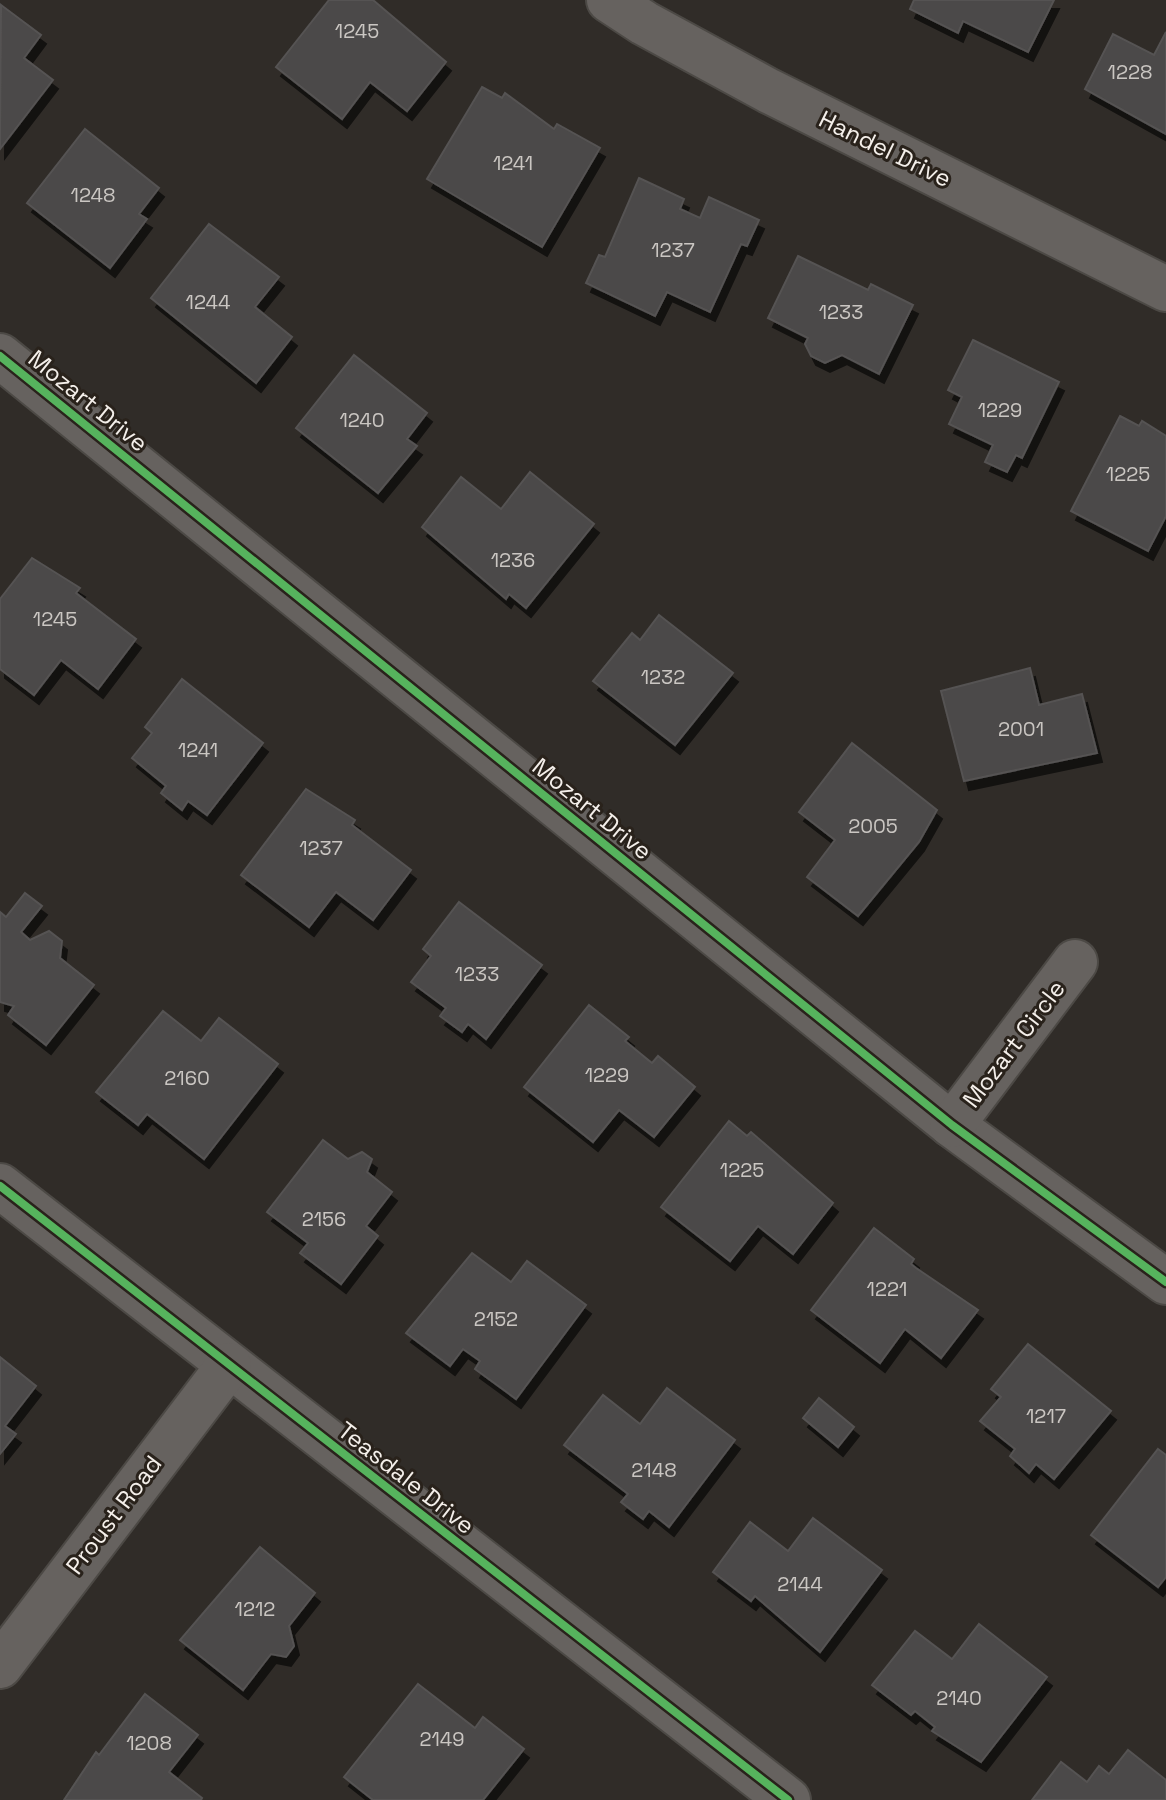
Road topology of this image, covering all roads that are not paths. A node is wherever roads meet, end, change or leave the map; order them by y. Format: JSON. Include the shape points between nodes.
{"nodes":[{"id":1,"x":609,"y":0,"type":"edge"},
{"id":2,"x":1166,"y":289,"type":"edge"},
{"id":3,"x":0,"y":356,"type":"edge"},
{"id":4,"x":1075,"y":962,"type":"dead end"},
{"id":5,"x":952,"y":1125,"type":"junction"},
{"id":6,"x":0,"y":1186,"type":"edge"},
{"id":7,"x":1166,"y":1282,"type":"edge"},
{"id":8,"x":229,"y":1365,"type":"junction"},
{"id":9,"x":0,"y":1666,"type":"edge"},
{"id":10,"x":788,"y":1800,"type":"edge"}],
"edges":[{"from":1,"to":2,"type":"street","name":"Handel Drive","via":[[769,91]]},
{"from":3,"to":5,"type":"street","name":"Mozart Drive"},
{"from":4,"to":5,"type":"street","name":"Mozart Circle"},
{"from":5,"to":7,"type":"street","name":"Mozart Drive"},
{"from":6,"to":8,"type":"street","name":"Teasdale Drive"},
{"from":8,"to":9,"type":"street","name":"Proust Road"},
{"from":8,"to":10,"type":"street","name":"Teasdale Drive"}]}
